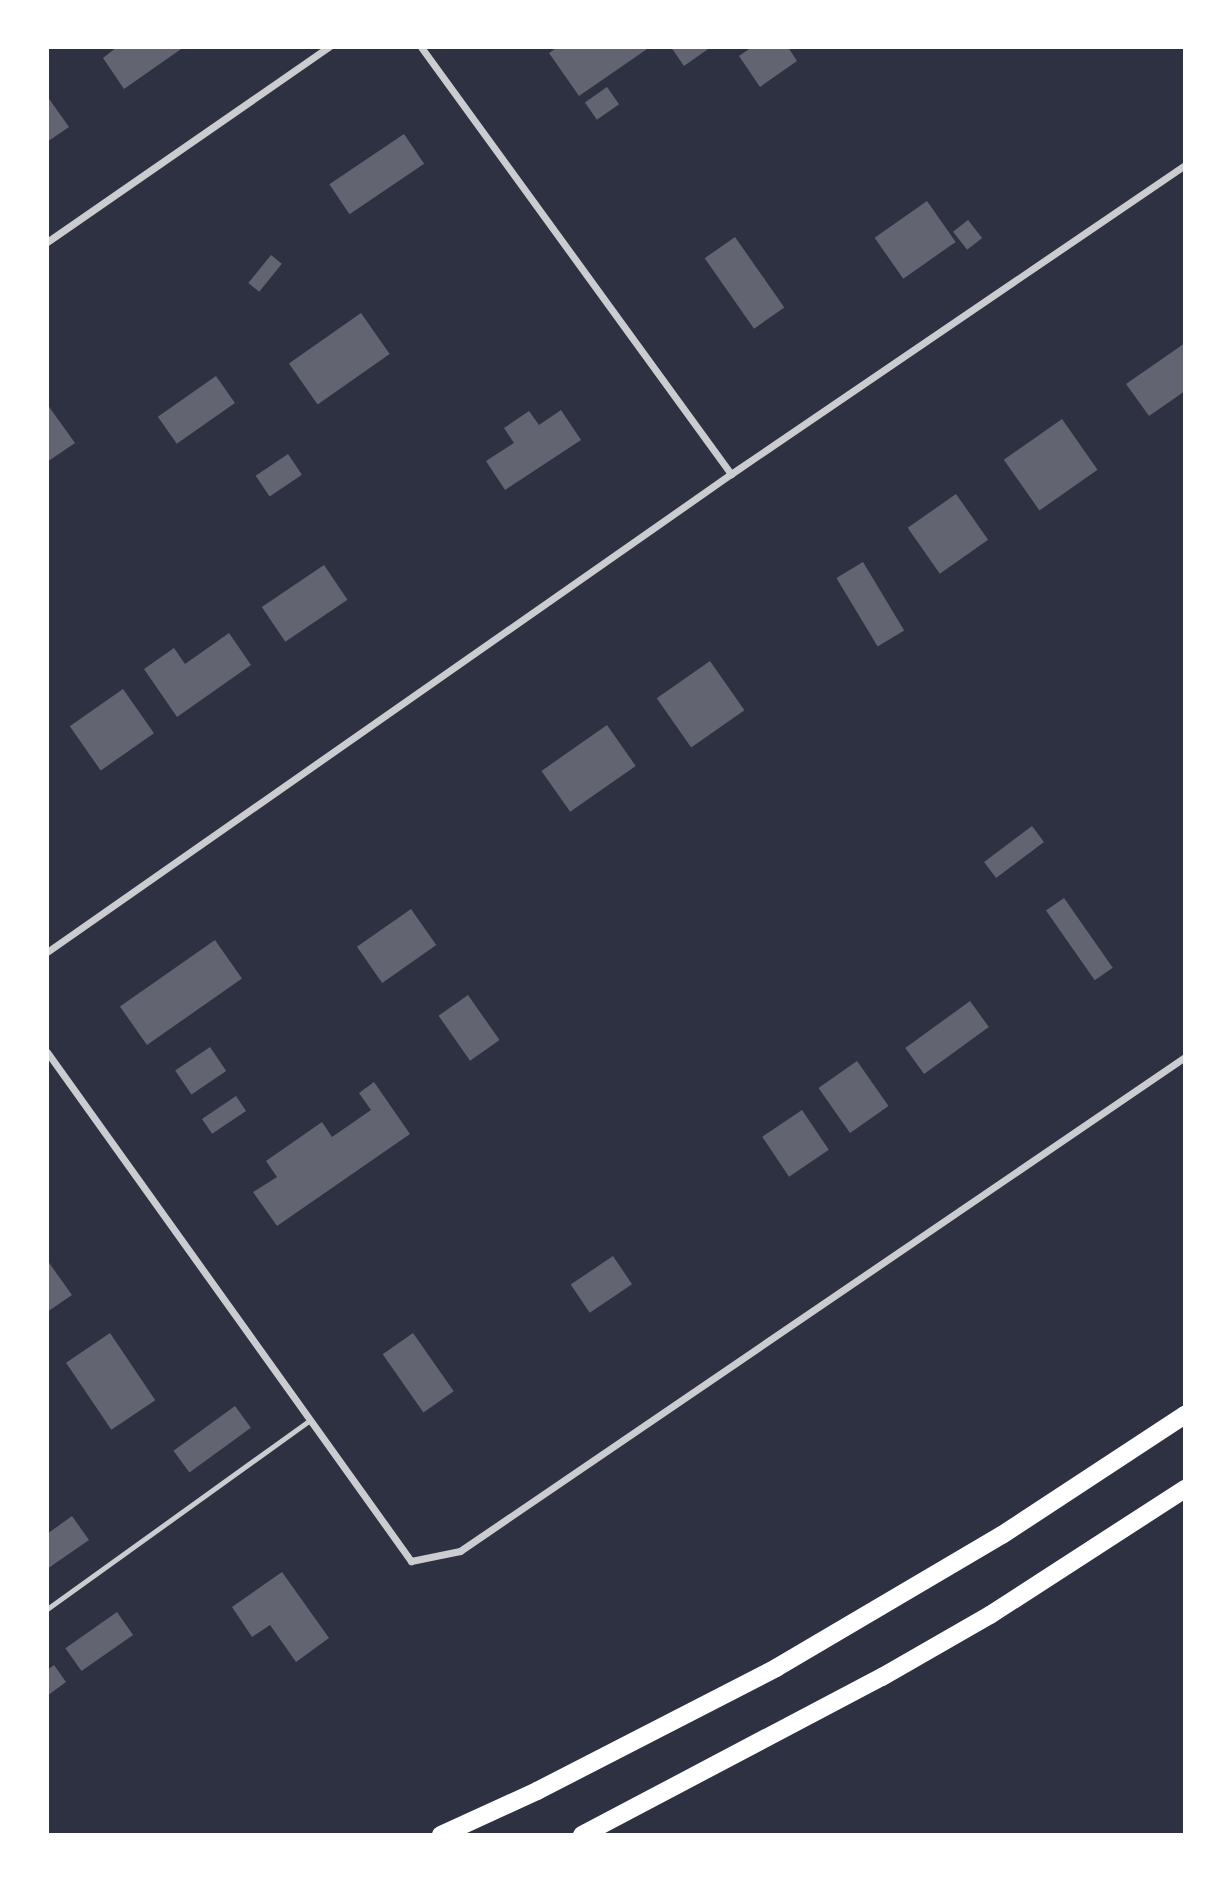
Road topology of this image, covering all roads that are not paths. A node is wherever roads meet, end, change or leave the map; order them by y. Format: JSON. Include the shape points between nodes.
{"nodes":[{"id":1,"x":329,"y":47,"type":"edge"},
{"id":2,"x":421,"y":47,"type":"edge"},
{"id":3,"x":1185,"y":165,"type":"edge"},
{"id":4,"x":47,"y":242,"type":"edge"},
{"id":5,"x":731,"y":474,"type":"junction"},
{"id":6,"x":47,"y":952,"type":"edge"},
{"id":7,"x":47,"y":1052,"type":"edge"},
{"id":8,"x":1185,"y":1057,"type":"edge"},
{"id":9,"x":1185,"y":1415,"type":"edge"},
{"id":10,"x":310,"y":1420,"type":"junction"},
{"id":11,"x":1185,"y":1489,"type":"edge"},
{"id":12,"x":47,"y":1609,"type":"edge"},
{"id":13,"x":441,"y":1835,"type":"edge"},
{"id":14,"x":582,"y":1835,"type":"edge"}],
"edges":[{"from":1,"to":4,"type":"street"},
{"from":2,"to":5,"type":"street"},
{"from":3,"to":5,"type":"street"},
{"from":5,"to":6,"type":"street"},
{"from":7,"to":10,"type":"street"},
{"from":8,"to":10,"type":"street","via":[[460,1551],[411,1560]]},
{"from":9,"to":13,"type":"main road","via":[[1002,1535],[776,1668]]},
{"from":10,"to":12,"type":"lane"},
{"from":11,"to":14,"type":"main road","via":[[990,1615],[883,1677]]}]}
